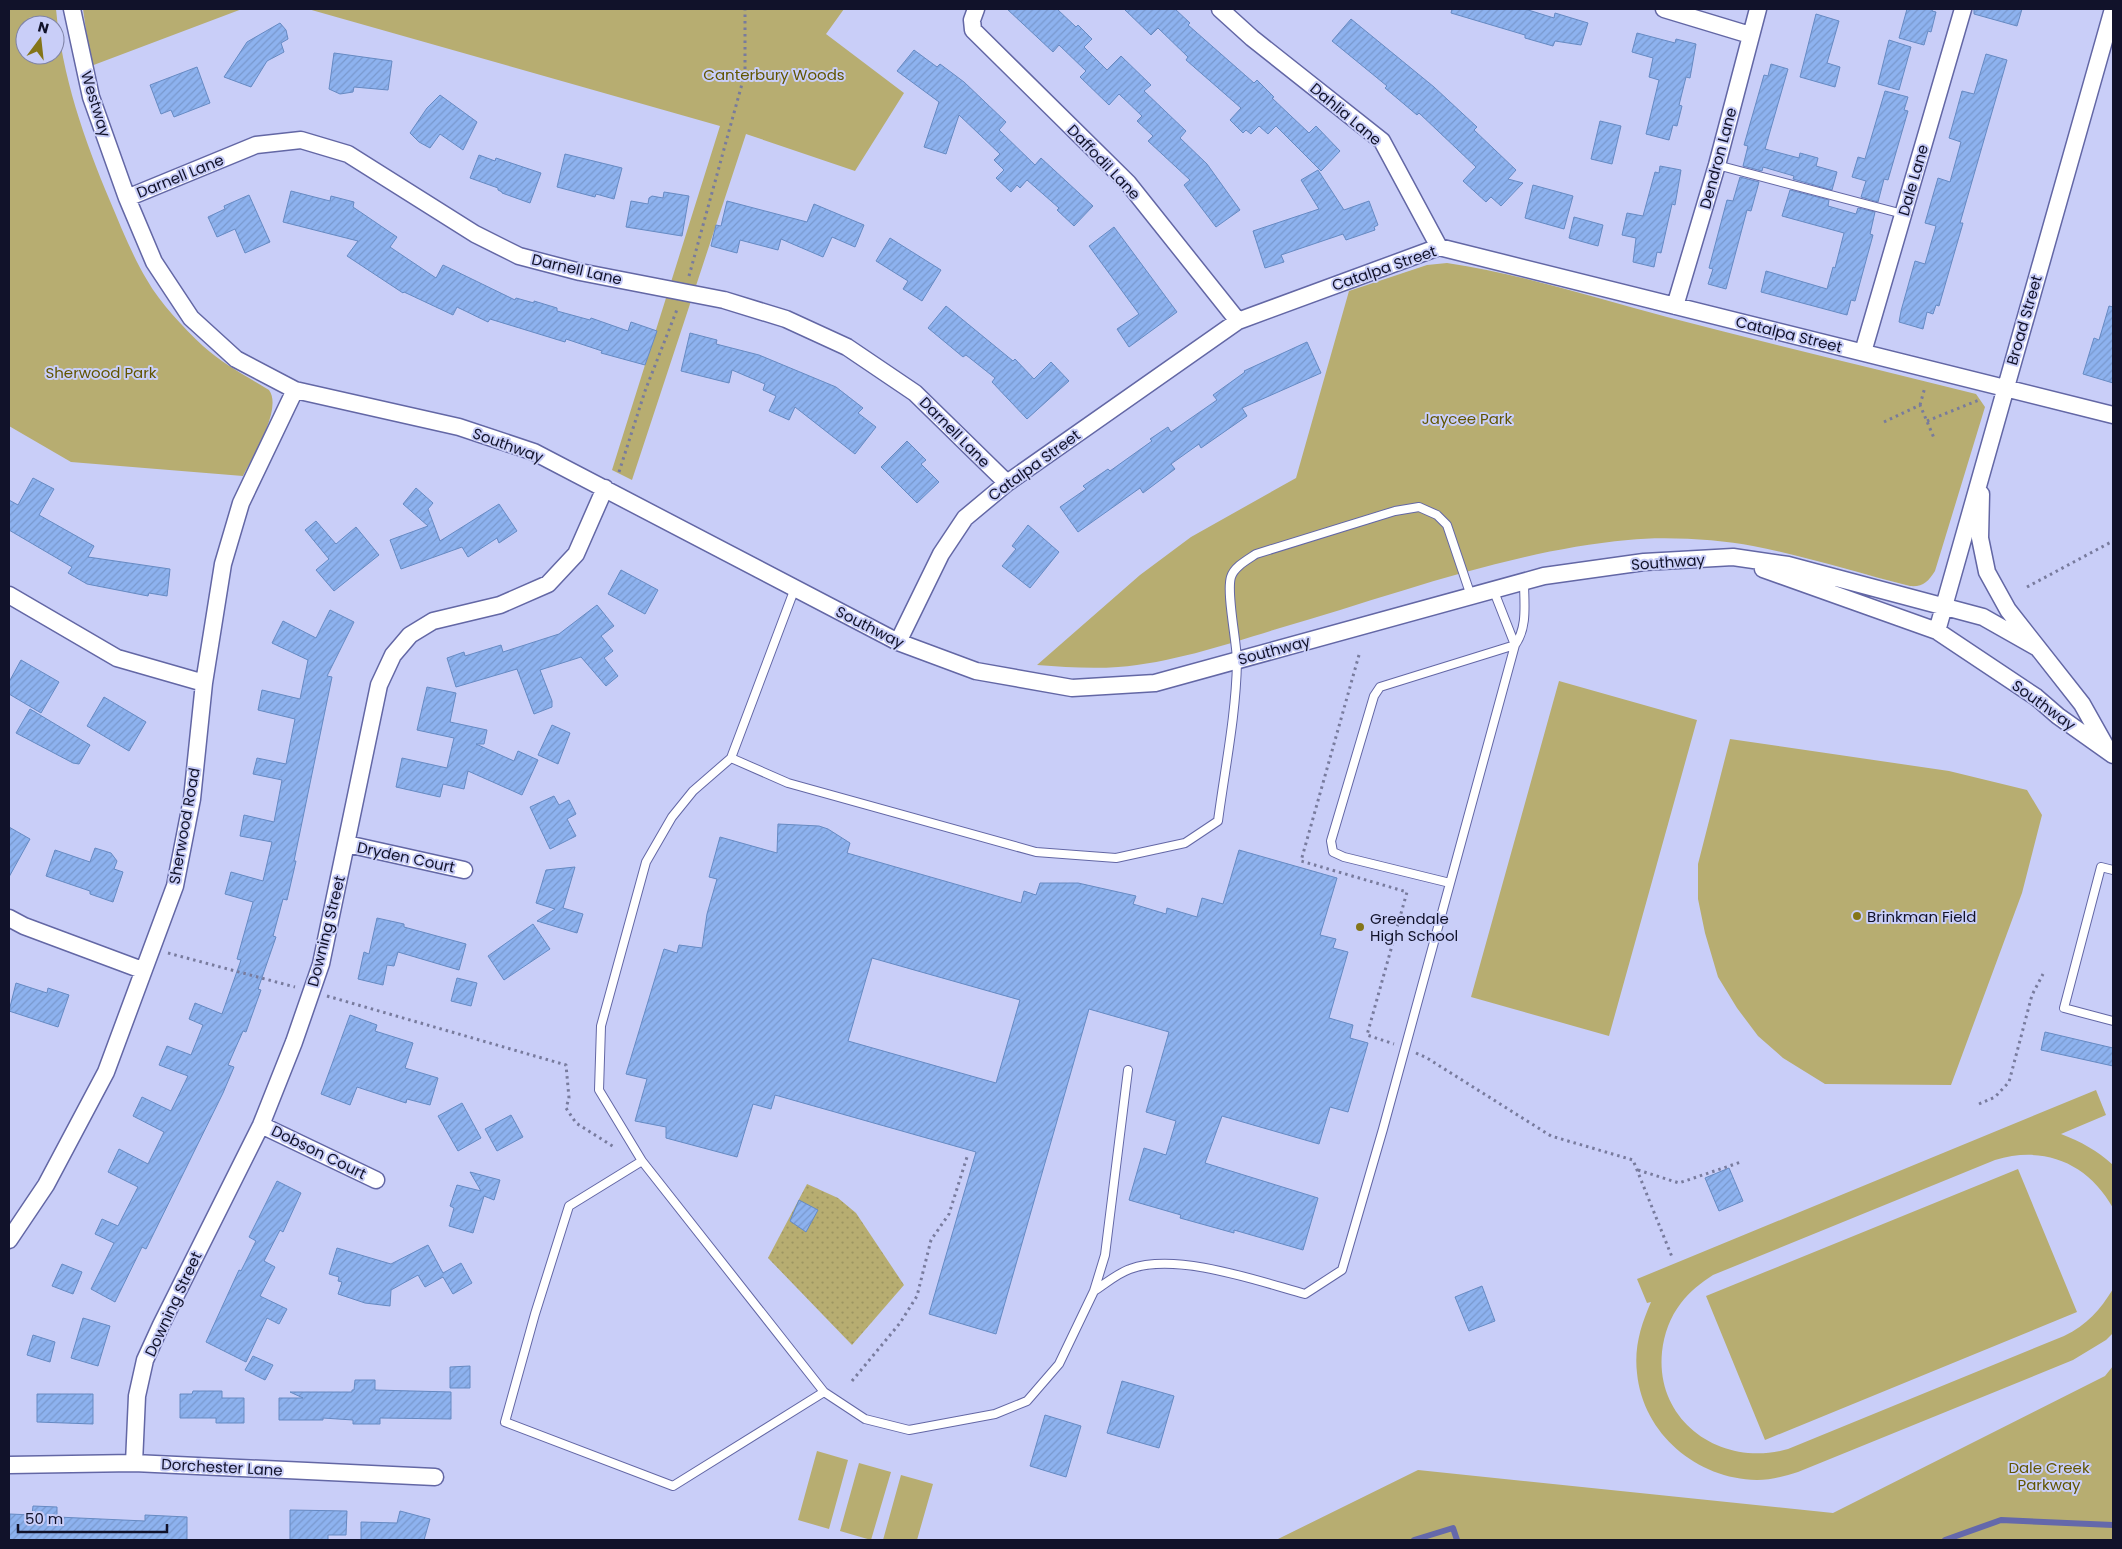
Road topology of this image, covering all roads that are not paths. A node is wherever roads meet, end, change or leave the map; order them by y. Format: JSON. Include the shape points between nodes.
{"nodes":[{"id":1,"x":72,"y":9,"type":"edge"},
{"id":2,"x":976,"y":9,"type":"edge"},
{"id":3,"x":1220,"y":9,"type":"edge"},
{"id":4,"x":1664,"y":9,"type":"edge"},
{"id":5,"x":1758,"y":9,"type":"edge"},
{"id":6,"x":1963,"y":9,"type":"edge"},
{"id":7,"x":2113,"y":9,"type":"edge"},
{"id":8,"x":1750,"y":35,"type":"junction"},
{"id":9,"x":1717,"y":165,"type":"junction"},
{"id":10,"x":127,"y":198,"type":"junction"},
{"id":11,"x":1902,"y":214,"type":"junction"},
{"id":12,"x":1439,"y":247,"type":"junction"},
{"id":13,"x":1675,"y":306,"type":"junction"},
{"id":14,"x":1238,"y":321,"type":"junction"},
{"id":15,"x":1863,"y":352,"type":"junction"},
{"id":16,"x":2005,"y":387,"type":"junction"},
{"id":17,"x":295,"y":390,"type":"junction"},
{"id":18,"x":2113,"y":415,"type":"edge"},
{"id":19,"x":1982,"y":470,"type":"junction"},
{"id":20,"x":1007,"y":483,"type":"junction"},
{"id":21,"x":605,"y":488,"type":"junction"},
{"id":22,"x":1733,"y":558,"type":"junction"},
{"id":23,"x":1524,"y":581,"type":"junction"},
{"id":24,"x":795,"y":588,"type":"junction"},
{"id":25,"x":1494,"y":589,"type":"junction"},
{"id":26,"x":9,"y":594,"type":"edge"},
{"id":27,"x":1471,"y":596,"type":"junction"},
{"id":28,"x":1944,"y":606,"type":"junction"},
{"id":29,"x":1937,"y":631,"type":"junction"},
{"id":30,"x":898,"y":642,"type":"junction"},
{"id":31,"x":1515,"y":645,"type":"junction"},
{"id":32,"x":2036,"y":647,"type":"junction"},
{"id":33,"x":1237,"y":660,"type":"junction"},
{"id":34,"x":204,"y":682,"type":"junction"},
{"id":35,"x":2111,"y":749,"type":"edge"},
{"id":36,"x":731,"y":758,"type":"junction"},
{"id":37,"x":347,"y":844,"type":"junction"},
{"id":38,"x":464,"y":870,"type":"dead end"},
{"id":39,"x":2113,"y":870,"type":"edge"},
{"id":40,"x":1450,"y":883,"type":"junction"},
{"id":41,"x":9,"y":918,"type":"edge"},
{"id":42,"x":142,"y":970,"type":"junction"},
{"id":43,"x":2113,"y":1021,"type":"edge"},
{"id":44,"x":1128,"y":1070,"type":"dead end"},
{"id":45,"x":261,"y":1125,"type":"junction"},
{"id":46,"x":642,"y":1161,"type":"junction"},
{"id":47,"x":376,"y":1180,"type":"dead end"},
{"id":48,"x":9,"y":1240,"type":"edge"},
{"id":49,"x":1094,"y":1290,"type":"junction"},
{"id":50,"x":824,"y":1392,"type":"junction"},
{"id":51,"x":134,"y":1464,"type":"junction"},
{"id":52,"x":9,"y":1465,"type":"edge"},
{"id":53,"x":435,"y":1477,"type":"dead end"}],
"edges":[{"from":1,"to":10,"type":"street","name":"Westway","via":[[91,97]]},
{"from":2,"to":14,"type":"street","name":"Daffodil Lane","via":[[973,30],[1128,183]]},
{"from":3,"to":12,"type":"street","name":"Dahlia Lane","via":[[1382,141]]},
{"from":4,"to":8,"type":"street"},
{"from":5,"to":8,"type":"street","name":"Dendron Lane"},
{"from":6,"to":11,"type":"street","name":"Dale Lane"},
{"from":7,"to":16,"type":"street","name":"Broad Street"},
{"from":8,"to":9,"type":"street","name":"Dendron Lane"},
{"from":9,"to":11,"type":"lane"},
{"from":9,"to":13,"type":"street","name":"Dendron Lane"},
{"from":10,"to":17,"type":"street","name":"Southway","via":[[154,262],[191,318],[236,359]]},
{"from":10,"to":20,"type":"street","name":"Darnell Lane","via":[[256,146],[301,140],[348,154],[475,234],[519,256],[580,272],[724,300],[786,319],[847,347],[915,393]]},
{"from":11,"to":15,"type":"street","name":"Dale Lane"},
{"from":12,"to":13,"type":"street","name":"Catalpa Street"},
{"from":12,"to":14,"type":"street","name":"Catalpa Street"},
{"from":13,"to":15,"type":"street","name":"Catalpa Street"},
{"from":14,"to":20,"type":"street","name":"Catalpa Street"},
{"from":15,"to":16,"type":"street","name":"Catalpa Street"},
{"from":16,"to":18,"type":"street","name":"Catalpa Street"},
{"from":16,"to":19,"type":"street","name":"Broad Street"},
{"from":17,"to":21,"type":"street","name":"Southway","via":[[459,427],[534,452]]},
{"from":17,"to":34,"type":"street","name":"Sherwood Road","via":[[241,503],[223,564]]},
{"from":19,"to":28,"type":"street","name":"Broad Street"},
{"from":19,"to":32,"type":"street","name":"Southway","via":[[1980,538],[1987,572],[2008,610]]},
{"from":20,"to":30,"type":"street","name":"Catalpa Street","via":[[965,518],[941,554]]},
{"from":21,"to":24,"type":"street","name":"Southway"},
{"from":21,"to":37,"type":"street","name":"Downing Street","via":[[576,554],[548,584],[500,605],[433,621],[410,635],[393,655],[379,685]]},
{"from":22,"to":23,"type":"street","name":"Southway","via":[[1644,562]]},
{"from":22,"to":28,"type":"street","name":"Southway","via":[[1788,565]]},
{"from":22,"to":29,"type":"street","name":"Southway"},
{"from":23,"to":25,"type":"street","name":"Southway"},
{"from":23,"to":31,"type":"lane","via":[[1525,617]]},
{"from":24,"to":30,"type":"street","name":"Southway"},
{"from":24,"to":36,"type":"lane"},
{"from":25,"to":27,"type":"street","name":"Southway"},
{"from":25,"to":31,"type":"lane"},
{"from":26,"to":34,"type":"street","via":[[117,658]]},
{"from":27,"to":33,"type":"street","name":"Southway"},
{"from":27,"to":33,"type":"lane","via":[[1447,525],[1437,515],[1419,508],[1395,511],[1256,554],[1239,566],[1231,577],[1230,592]]},
{"from":28,"to":29,"type":"street","name":"Broad Street"},
{"from":28,"to":32,"type":"street","name":"Southway","via":[[1984,618]]},
{"from":29,"to":35,"type":"street","name":"Southway"},
{"from":30,"to":33,"type":"street","name":"Southway","via":[[976,672],[1072,688],[1154,683]]},
{"from":31,"to":40,"type":"lane"},
{"from":31,"to":40,"type":"lane","via":[[1380,687],[1374,696],[1331,842],[1333,852],[1344,858]]},
{"from":32,"to":35,"type":"street","name":"Southway","via":[[2082,704]]},
{"from":33,"to":36,"type":"lane","via":[[1235,708],[1218,821],[1186,843],[1116,858],[1036,852],[788,783]]},
{"from":34,"to":42,"type":"street","name":"Sherwood Road","via":[[192,799],[175,886]]},
{"from":36,"to":46,"type":"lane","via":[[693,791],[672,817],[646,862],[601,1026],[599,1090]]},
{"from":37,"to":38,"type":"street","name":"Dryden Court"},
{"from":37,"to":45,"type":"street","name":"Downing Street","via":[[321,964]]},
{"from":39,"to":43,"type":"lane","via":[[2101,867],[2064,1008]]},
{"from":40,"to":49,"type":"lane","via":[[1342,1270],[1305,1294],[1235,1274],[1170,1262],[1130,1269]]},
{"from":41,"to":42,"type":"street"},
{"from":42,"to":48,"type":"street","name":"Sherwood Road","via":[[106,1072],[46,1185]]},
{"from":44,"to":49,"type":"lane","via":[[1105,1255]]},
{"from":45,"to":47,"type":"street","name":"Dobson Court"},
{"from":45,"to":51,"type":"street","name":"Downing Street","via":[[145,1360],[137,1396]]},
{"from":46,"to":50,"type":"lane"},
{"from":46,"to":50,"type":"lane","via":[[569,1206],[505,1422],[673,1486]]},
{"from":49,"to":50,"type":"lane","via":[[1059,1364],[1027,1401],[995,1414],[909,1430],[865,1419]]},
{"from":51,"to":52,"type":"street","name":"Dorchester Lane"},
{"from":51,"to":53,"type":"street","name":"Dorchester Lane"}]}
